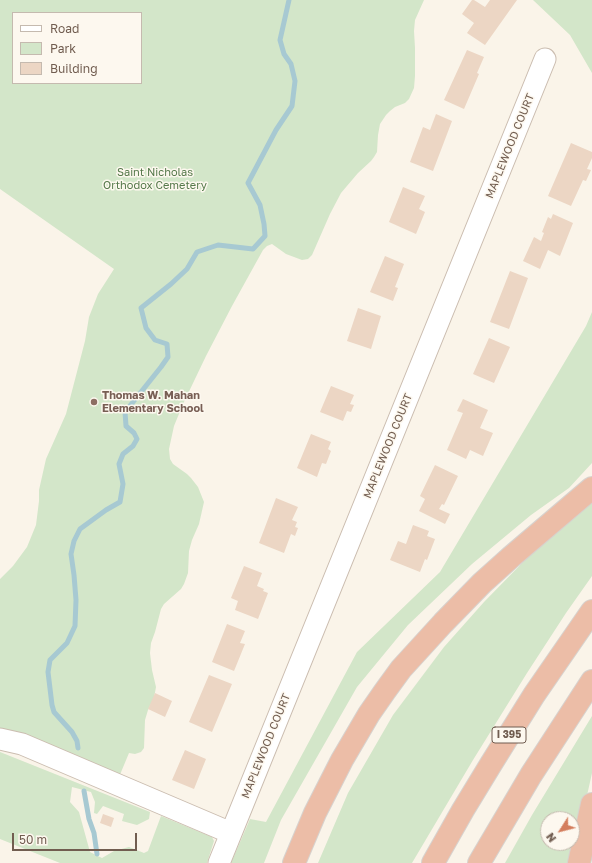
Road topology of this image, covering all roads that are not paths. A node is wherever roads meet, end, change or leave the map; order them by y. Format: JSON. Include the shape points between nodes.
{"nodes":[{"id":1,"x":546,"y":60,"type":"dead end"},
{"id":2,"x":592,"y":488,"type":"edge"},
{"id":3,"x":592,"y":611,"type":"edge"},
{"id":4,"x":592,"y":681,"type":"edge"},
{"id":5,"x":0,"y":739,"type":"edge"},
{"id":6,"x":592,"y":804,"type":"edge"},
{"id":7,"x":231,"y":833,"type":"junction"},
{"id":8,"x":219,"y":863,"type":"edge"},
{"id":9,"x":294,"y":863,"type":"edge"},
{"id":10,"x":434,"y":863,"type":"edge"},
{"id":11,"x":479,"y":863,"type":"edge"},
{"id":12,"x":579,"y":863,"type":"edge"}],
"edges":[{"from":1,"to":7,"type":"street","name":"MAPLEWOOD COURT"},
{"from":2,"to":9,"type":"highway","via":[[482,583],[401,669],[372,710],[342,760],[315,813]]},
{"from":3,"to":10,"type":"highway","number":"I 395","via":[[495,757]]},
{"from":4,"to":11,"type":"highway","via":[[531,775]]},
{"from":5,"to":7,"type":"street","via":[[22,744]]},
{"from":6,"to":12,"type":"highway"},
{"from":7,"to":8,"type":"street","name":"MAPLEWOOD COURT"}]}
